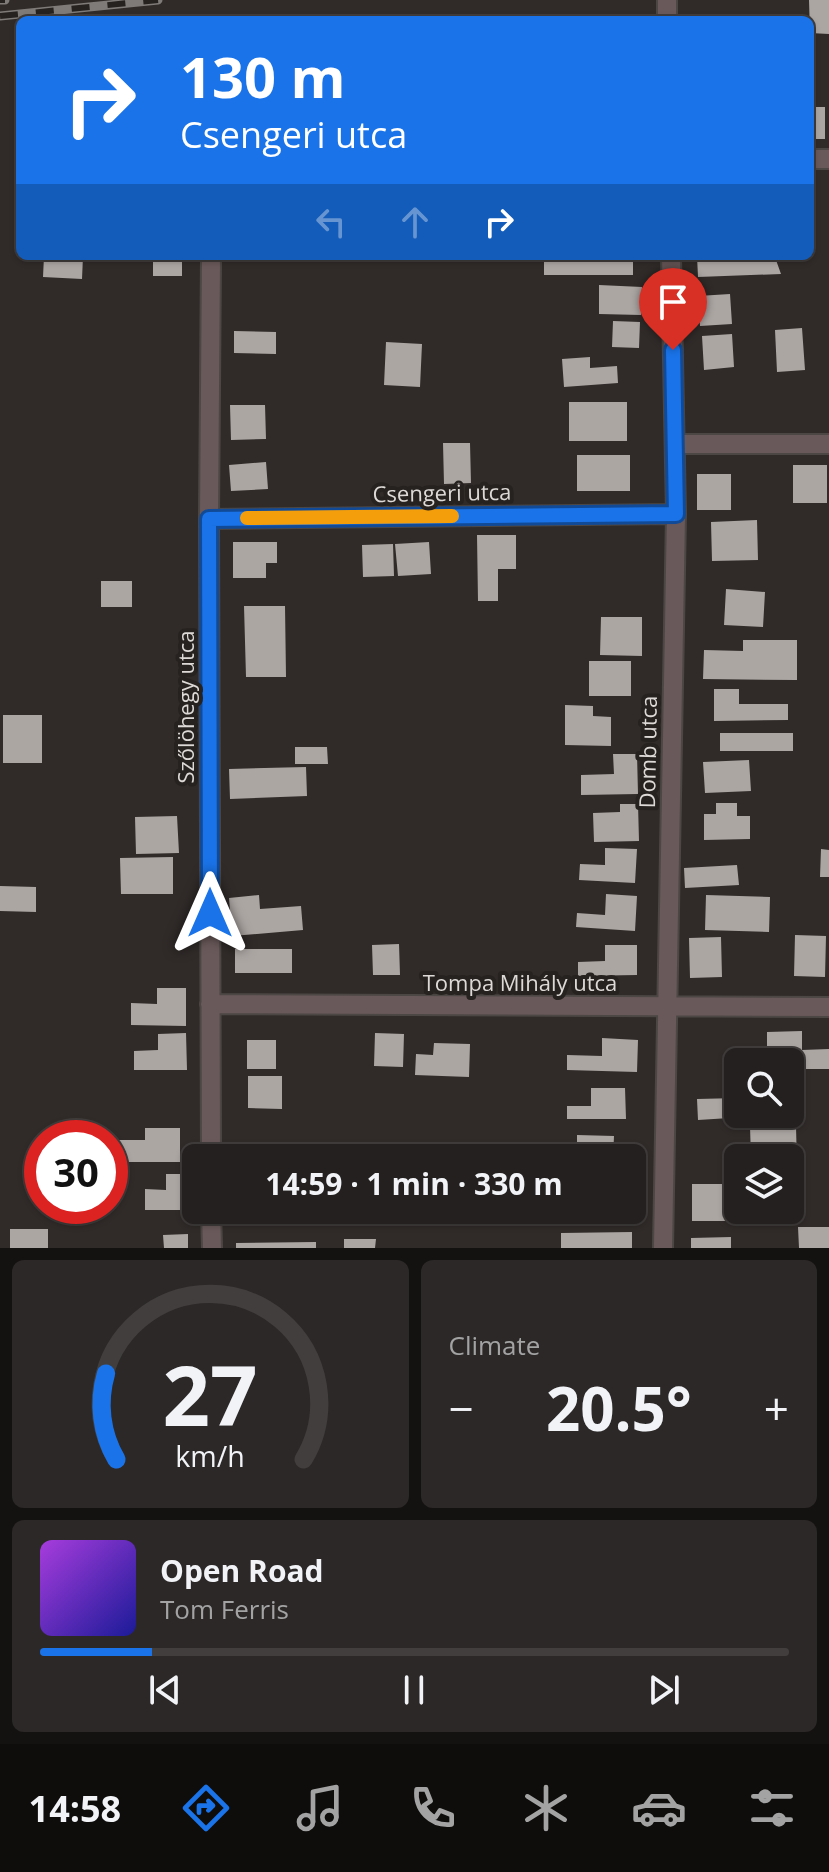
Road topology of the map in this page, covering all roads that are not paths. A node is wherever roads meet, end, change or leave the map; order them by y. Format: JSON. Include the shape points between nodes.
{"nodes":[{"id":1,"x":211,"y":260,"type":"edge"},
{"id":2,"x":671,"y":260,"type":"edge"},
{"id":3,"x":676,"y":444,"type":"junction"},
{"id":4,"x":829,"y":444,"type":"edge"},
{"id":5,"x":676,"y":514,"type":"junction"},
{"id":6,"x":209,"y":519,"type":"junction"},
{"id":7,"x":210,"y":1004,"type":"junction"},
{"id":8,"x":666,"y":1007,"type":"junction"},
{"id":9,"x":829,"y":1007,"type":"edge"},
{"id":10,"x":211,"y":1144,"type":"edge"},
{"id":11,"x":211,"y":1224,"type":"edge"},
{"id":12,"x":212,"y":1248,"type":"edge"},
{"id":13,"x":663,"y":1248,"type":"edge"}],
"edges":[{"from":1,"to":6,"type":"street","name":"Szőlöhegy utca"},
{"from":2,"to":3,"type":"street","name":"Domb utca"},
{"from":3,"to":4,"type":"street"},
{"from":3,"to":5,"type":"street","name":"Domb utca"},
{"from":5,"to":6,"type":"street","name":"Csengeri utca"},
{"from":5,"to":8,"type":"street","name":"Domb utca"},
{"from":6,"to":7,"type":"street","name":"Szőlöhegy utca"},
{"from":7,"to":8,"type":"street","name":"Tompa Mihály utca"},
{"from":7,"to":10,"type":"street","name":"Szőlöhegy utca"},
{"from":8,"to":9,"type":"street","name":"Tompa Mihály utca"},
{"from":8,"to":13,"type":"street","name":"Domb utca"},
{"from":11,"to":12,"type":"street"}]}
